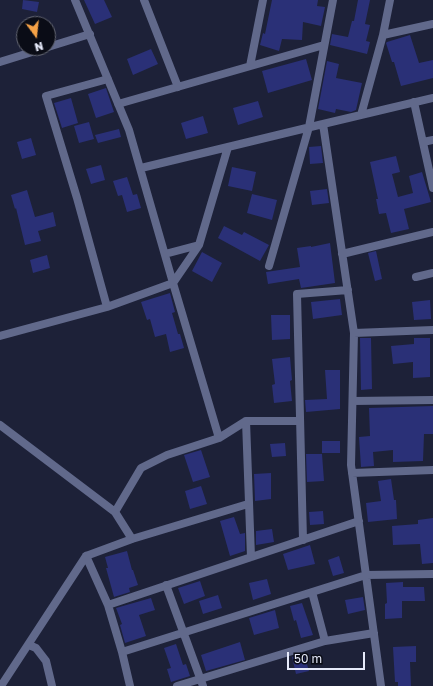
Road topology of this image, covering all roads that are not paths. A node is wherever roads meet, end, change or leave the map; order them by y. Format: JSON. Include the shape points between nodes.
{"nodes":[{"id":1,"x":75,"y":0,"type":"edge"},
{"id":2,"x":144,"y":0,"type":"edge"},
{"id":3,"x":263,"y":0,"type":"edge"},
{"id":4,"x":333,"y":0,"type":"edge"},
{"id":5,"x":390,"y":0,"type":"edge"},
{"id":6,"x":433,"y":24,"type":"edge"},
{"id":7,"x":90,"y":34,"type":"junction"},
{"id":8,"x":383,"y":35,"type":"junction"},
{"id":9,"x":56,"y":45,"type":"edge"},
{"id":10,"x":324,"y":45,"type":"junction"},
{"id":11,"x":19,"y":56,"type":"edge"},
{"id":12,"x":0,"y":62,"type":"edge"},
{"id":13,"x":250,"y":66,"type":"junction"},
{"id":14,"x":108,"y":79,"type":"junction"},
{"id":15,"x":178,"y":87,"type":"junction"},
{"id":16,"x":433,"y":98,"type":"edge"},
{"id":17,"x":414,"y":102,"type":"junction"},
{"id":18,"x":118,"y":104,"type":"junction"},
{"id":19,"x":361,"y":115,"type":"junction"},
{"id":20,"x":323,"y":124,"type":"junction"},
{"id":21,"x":309,"y":127,"type":"junction"},
{"id":22,"x":433,"y":140,"type":"edge"},
{"id":23,"x":423,"y":142,"type":"junction"},
{"id":24,"x":228,"y":147,"type":"junction"},
{"id":25,"x":141,"y":168,"type":"junction"},
{"id":26,"x":433,"y":188,"type":"edge"},
{"id":27,"x":433,"y":232,"type":"edge"},
{"id":28,"x":199,"y":245,"type":"junction"},
{"id":29,"x":165,"y":254,"type":"junction"},
{"id":30,"x":342,"y":254,"type":"junction"},
{"id":31,"x":269,"y":266,"type":"dead end"},
{"id":32,"x":433,"y":273,"type":"edge"},
{"id":33,"x":416,"y":277,"type":"dead end"},
{"id":34,"x":173,"y":283,"type":"junction"},
{"id":35,"x":348,"y":290,"type":"junction"},
{"id":36,"x":107,"y":307,"type":"junction"},
{"id":37,"x":433,"y":330,"type":"edge"},
{"id":38,"x":354,"y":333,"type":"junction"},
{"id":39,"x":0,"y":336,"type":"edge"},
{"id":40,"x":433,"y":400,"type":"edge"},
{"id":41,"x":353,"y":401,"type":"junction"},
{"id":42,"x":246,"y":421,"type":"junction"},
{"id":43,"x":300,"y":421,"type":"junction"},
{"id":44,"x":0,"y":425,"type":"edge"},
{"id":45,"x":219,"y":438,"type":"junction"},
{"id":46,"x":433,"y":470,"type":"edge"},
{"id":47,"x":352,"y":473,"type":"junction"},
{"id":48,"x":248,"y":504,"type":"junction"},
{"id":49,"x":115,"y":512,"type":"junction"},
{"id":50,"x":359,"y":521,"type":"junction"},
{"id":51,"x":132,"y":539,"type":"junction"},
{"id":52,"x":303,"y":540,"type":"junction"},
{"id":53,"x":86,"y":556,"type":"junction"},
{"id":54,"x":251,"y":557,"type":"junction"},
{"id":55,"x":433,"y":574,"type":"edge"},
{"id":56,"x":366,"y":575,"type":"junction"},
{"id":57,"x":166,"y":585,"type":"junction"},
{"id":58,"x":312,"y":592,"type":"junction"},
{"id":59,"x":108,"y":605,"type":"junction"},
{"id":60,"x":183,"y":633,"type":"junction"},
{"id":61,"x":374,"y":633,"type":"junction"},
{"id":62,"x":325,"y":641,"type":"junction"},
{"id":63,"x":29,"y":645,"type":"junction"},
{"id":64,"x":122,"y":652,"type":"junction"},
{"id":65,"x":202,"y":682,"type":"edge"},
{"id":66,"x":1,"y":686,"type":"edge"},
{"id":67,"x":52,"y":686,"type":"edge"},
{"id":68,"x":130,"y":686,"type":"edge"},
{"id":69,"x":177,"y":686,"type":"edge"},
{"id":70,"x":381,"y":686,"type":"edge"}],
"edges":[{"from":1,"to":7,"type":"street"},
{"from":2,"to":15,"type":"street"},
{"from":3,"to":13,"type":"street"},
{"from":4,"to":10,"type":"street"},
{"from":5,"to":8,"type":"street"},
{"from":6,"to":8,"type":"street"},
{"from":7,"to":9,"type":"street"},
{"from":7,"to":14,"type":"street"},
{"from":8,"to":19,"type":"street"},
{"from":10,"to":13,"type":"street"},
{"from":10,"to":21,"type":"street"},
{"from":11,"to":12,"type":"street"},
{"from":13,"to":15,"type":"street"},
{"from":14,"to":18,"type":"street"},
{"from":14,"to":36,"type":"street","via":[[46,96]]},
{"from":15,"to":18,"type":"street"},
{"from":16,"to":17,"type":"street"},
{"from":17,"to":19,"type":"street"},
{"from":17,"to":23,"type":"street"},
{"from":18,"to":25,"type":"street"},
{"from":19,"to":20,"type":"street"},
{"from":20,"to":21,"type":"street"},
{"from":20,"to":30,"type":"street"},
{"from":21,"to":24,"type":"street"},
{"from":21,"to":31,"type":"street"},
{"from":22,"to":23,"type":"street"},
{"from":23,"to":26,"type":"street"},
{"from":24,"to":25,"type":"street"},
{"from":24,"to":28,"type":"street"},
{"from":25,"to":29,"type":"street"},
{"from":27,"to":30,"type":"street"},
{"from":28,"to":29,"type":"street"},
{"from":28,"to":34,"type":"street"},
{"from":29,"to":34,"type":"street"},
{"from":30,"to":35,"type":"street"},
{"from":32,"to":33,"type":"street"},
{"from":34,"to":36,"type":"street"},
{"from":34,"to":45,"type":"street"},
{"from":35,"to":38,"type":"street"},
{"from":35,"to":43,"type":"street","via":[[297,294]]},
{"from":36,"to":39,"type":"street"},
{"from":37,"to":38,"type":"street"},
{"from":38,"to":41,"type":"street"},
{"from":40,"to":41,"type":"street"},
{"from":41,"to":47,"type":"street"},
{"from":42,"to":43,"type":"street"},
{"from":42,"to":45,"type":"street"},
{"from":42,"to":48,"type":"street"},
{"from":43,"to":52,"type":"street"},
{"from":44,"to":49,"type":"street"},
{"from":45,"to":49,"type":"street","via":[[166,455],[142,468]]},
{"from":46,"to":47,"type":"street"},
{"from":47,"to":50,"type":"street"},
{"from":48,"to":51,"type":"street"},
{"from":48,"to":54,"type":"street"},
{"from":49,"to":51,"type":"street"},
{"from":50,"to":52,"type":"street"},
{"from":50,"to":56,"type":"street"},
{"from":51,"to":53,"type":"street"},
{"from":52,"to":54,"type":"street"},
{"from":53,"to":59,"type":"street"},
{"from":53,"to":63,"type":"street"},
{"from":54,"to":57,"type":"street"},
{"from":55,"to":56,"type":"street"},
{"from":56,"to":58,"type":"street"},
{"from":56,"to":61,"type":"street"},
{"from":57,"to":59,"type":"street"},
{"from":57,"to":60,"type":"street"},
{"from":58,"to":60,"type":"street"},
{"from":58,"to":62,"type":"street"},
{"from":59,"to":64,"type":"street"},
{"from":60,"to":64,"type":"street"},
{"from":60,"to":65,"type":"street"},
{"from":61,"to":62,"type":"street"},
{"from":61,"to":70,"type":"street"},
{"from":62,"to":65,"type":"street"},
{"from":63,"to":66,"type":"street"},
{"from":63,"to":67,"type":"street","via":[[36,648],[46,661]]},
{"from":64,"to":68,"type":"street"},
{"from":65,"to":69,"type":"street"}]}
